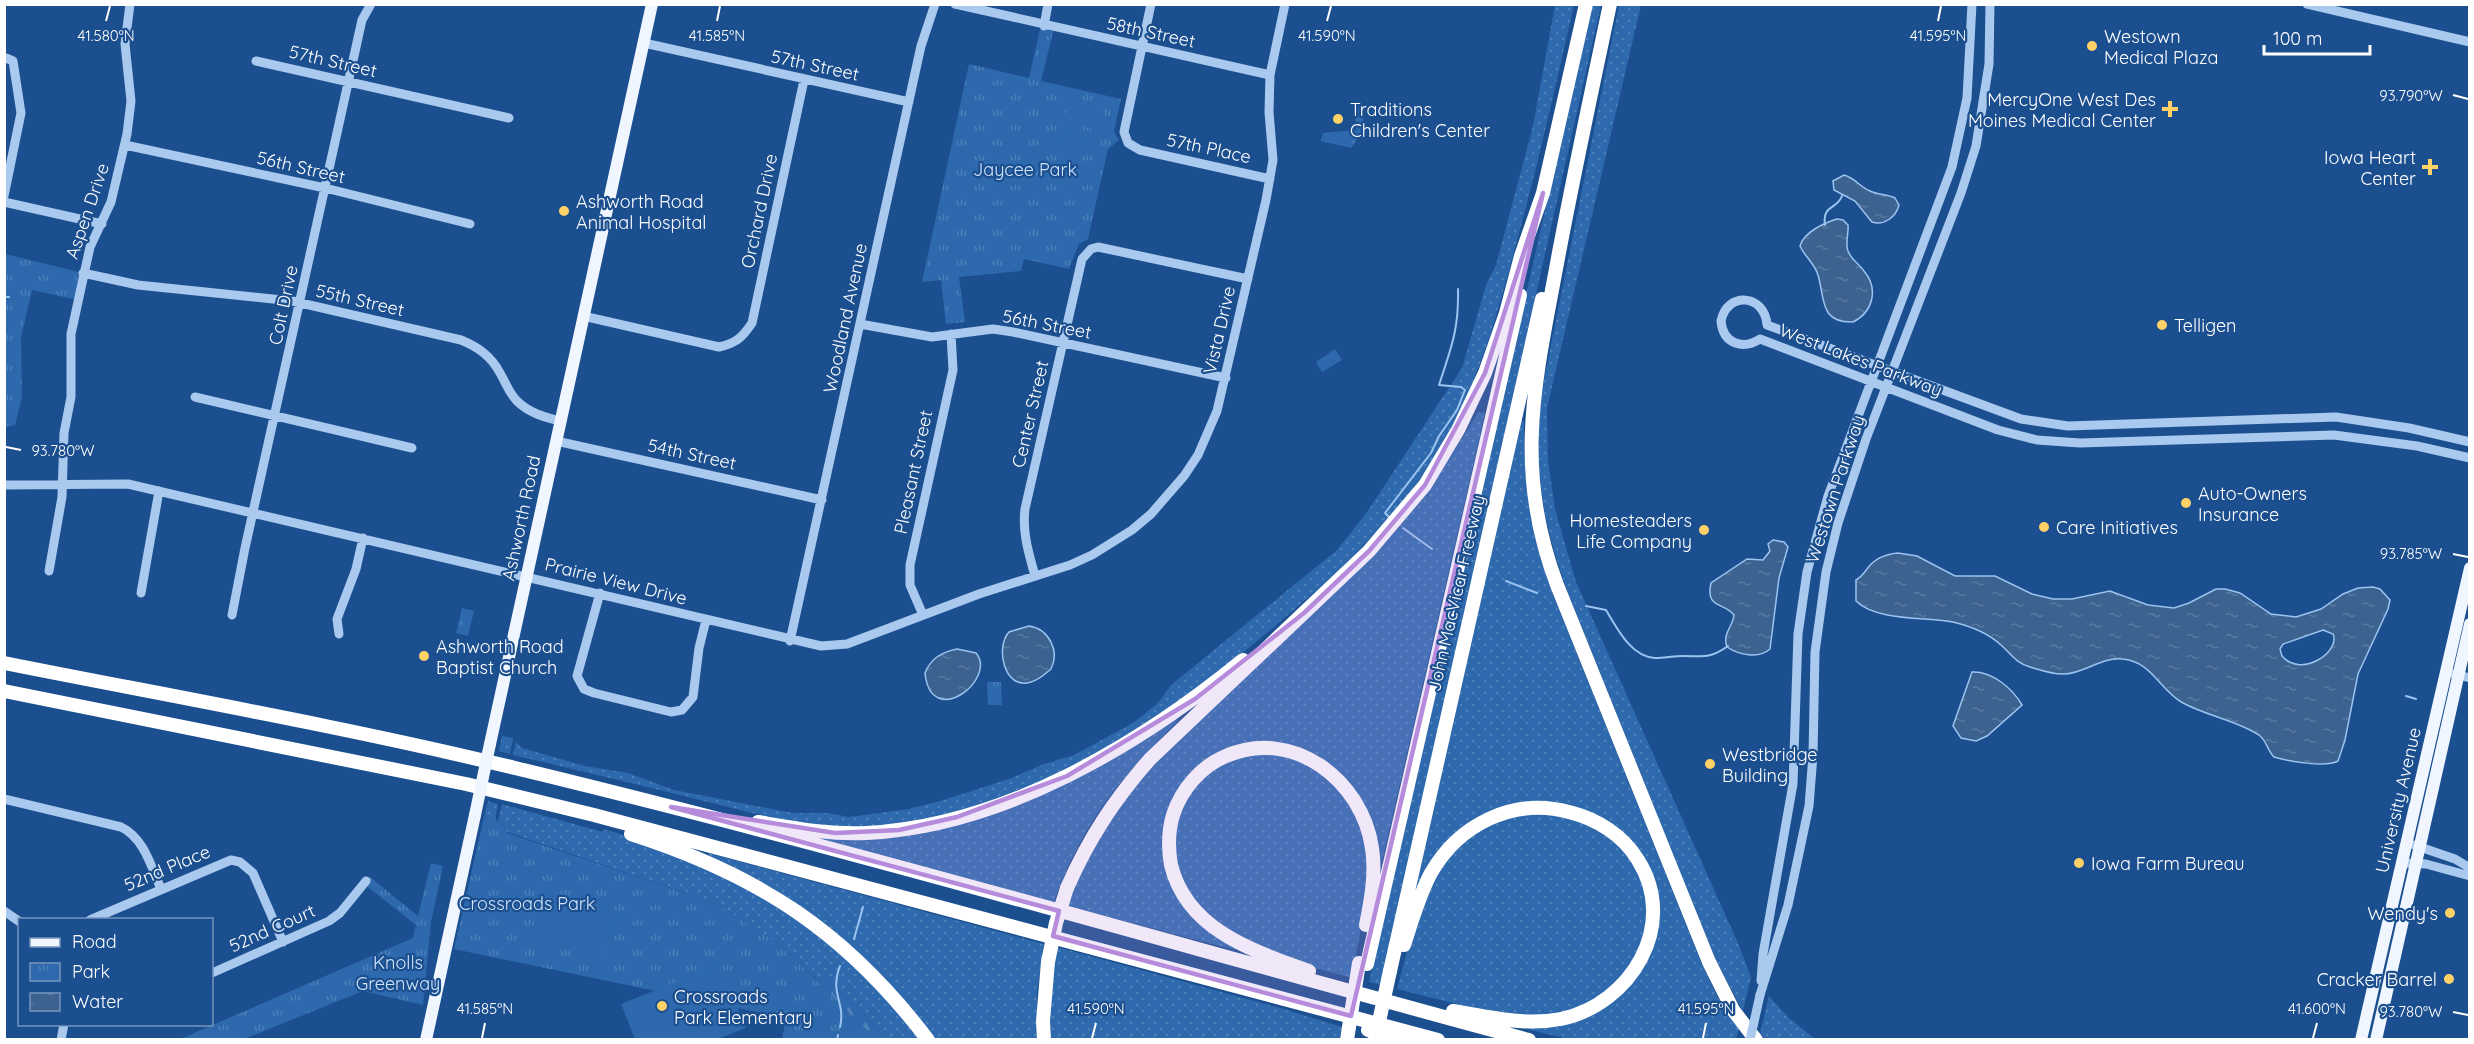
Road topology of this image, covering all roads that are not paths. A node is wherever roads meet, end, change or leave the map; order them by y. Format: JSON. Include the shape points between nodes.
{"nodes":[{"id":1,"x":130,"y":4,"type":"edge"},
{"id":2,"x":371,"y":4,"type":"edge"},
{"id":3,"x":652,"y":4,"type":"edge"},
{"id":4,"x":935,"y":4,"type":"edge"},
{"id":5,"x":955,"y":4,"type":"edge"},
{"id":6,"x":1048,"y":4,"type":"edge"},
{"id":7,"x":1151,"y":4,"type":"edge"},
{"id":8,"x":1285,"y":4,"type":"edge"},
{"id":9,"x":1586,"y":4,"type":"edge"},
{"id":10,"x":1610,"y":4,"type":"edge"},
{"id":11,"x":1972,"y":4,"type":"edge"},
{"id":12,"x":1989,"y":4,"type":"edge"},
{"id":13,"x":2307,"y":4,"type":"edge"},
{"id":14,"x":1044,"y":26,"type":"junction"},
{"id":15,"x":2469,"y":42,"type":"edge"},
{"id":16,"x":644,"y":43,"type":"junction"},
{"id":17,"x":1142,"y":47,"type":"junction"},
{"id":18,"x":6,"y":58,"type":"edge"},
{"id":19,"x":255,"y":60,"type":"dead end"},
{"id":20,"x":1270,"y":75,"type":"junction"},
{"id":21,"x":804,"y":80,"type":"junction"},
{"id":22,"x":349,"y":82,"type":"junction"},
{"id":23,"x":909,"y":102,"type":"junction"},
{"id":24,"x":509,"y":118,"type":"dead end"},
{"id":25,"x":125,"y":145,"type":"junction"},
{"id":26,"x":1577,"y":154,"type":"junction"},
{"id":27,"x":1270,"y":178,"type":"junction"},
{"id":28,"x":325,"y":188,"type":"junction"},
{"id":29,"x":1543,"y":193,"type":"junction"},
{"id":30,"x":4,"y":196,"type":"edge"},
{"id":31,"x":4,"y":202,"type":"edge"},
{"id":32,"x":102,"y":224,"type":"junction"},
{"id":33,"x":470,"y":224,"type":"dead end"},
{"id":34,"x":84,"y":273,"type":"junction"},
{"id":35,"x":1248,"y":279,"type":"junction"},
{"id":36,"x":300,"y":303,"type":"junction"},
{"id":37,"x":583,"y":316,"type":"junction"},
{"id":38,"x":860,"y":324,"type":"junction"},
{"id":39,"x":1767,"y":325,"type":"junction"},
{"id":40,"x":951,"y":334,"type":"junction"},
{"id":41,"x":1760,"y":339,"type":"junction"},
{"id":42,"x":1063,"y":343,"type":"junction"},
{"id":43,"x":1877,"y":365,"type":"junction"},
{"id":44,"x":1893,"y":372,"type":"junction"},
{"id":45,"x":1226,"y":378,"type":"junction"},
{"id":46,"x":1871,"y":382,"type":"junction"},
{"id":47,"x":1887,"y":388,"type":"junction"},
{"id":48,"x":195,"y":397,"type":"dead end"},
{"id":49,"x":274,"y":416,"type":"junction"},
{"id":50,"x":560,"y":421,"type":"junction"},
{"id":51,"x":556,"y":441,"type":"junction"},
{"id":52,"x":2469,"y":442,"type":"edge"},
{"id":53,"x":412,"y":448,"type":"dead end"},
{"id":54,"x":2469,"y":458,"type":"edge"},
{"id":55,"x":62,"y":484,"type":"junction"},
{"id":56,"x":4,"y":485,"type":"edge"},
{"id":57,"x":159,"y":491,"type":"junction"},
{"id":58,"x":822,"y":500,"type":"junction"},
{"id":59,"x":253,"y":512,"type":"junction"},
{"id":60,"x":363,"y":538,"type":"junction"},
{"id":61,"x":2469,"y":568,"type":"edge"},
{"id":62,"x":49,"y":571,"type":"dead end"},
{"id":63,"x":1035,"y":576,"type":"junction"},
{"id":64,"x":527,"y":577,"type":"junction"},
{"id":65,"x":141,"y":593,"type":"dead end"},
{"id":66,"x":600,"y":593,"type":"junction"},
{"id":67,"x":1304,"y":613,"type":"junction"},
{"id":68,"x":232,"y":615,"type":"dead end"},
{"id":69,"x":923,"y":615,"type":"junction"},
{"id":70,"x":706,"y":620,"type":"junction"},
{"id":71,"x":2469,"y":624,"type":"edge"},
{"id":72,"x":339,"y":634,"type":"dead end"},
{"id":73,"x":790,"y":641,"type":"junction"},
{"id":74,"x":4,"y":663,"type":"edge"},
{"id":75,"x":2458,"y":675,"type":"edge"},
{"id":76,"x":4,"y":691,"type":"edge"},
{"id":77,"x":506,"y":794,"type":"junction"},
{"id":78,"x":4,"y":798,"type":"edge"},
{"id":79,"x":671,"y":807,"type":"junction"},
{"id":80,"x":2407,"y":843,"type":"junction"},
{"id":81,"x":2420,"y":846,"type":"junction"},
{"id":82,"x":2403,"y":863,"type":"junction"},
{"id":83,"x":2416,"y":865,"type":"junction"},
{"id":84,"x":2469,"y":868,"type":"edge"},
{"id":85,"x":2469,"y":876,"type":"edge"},
{"id":86,"x":366,"y":881,"type":"dead end"},
{"id":87,"x":161,"y":889,"type":"junction"},
{"id":88,"x":4,"y":911,"type":"edge"},
{"id":89,"x":95,"y":918,"type":"edge"},
{"id":90,"x":18,"y":921,"type":"edge"},
{"id":91,"x":283,"y":942,"type":"junction"},
{"id":92,"x":1363,"y":963,"type":"junction"},
{"id":93,"x":1390,"y":970,"type":"junction"},
{"id":94,"x":213,"y":973,"type":"edge"},
{"id":95,"x":1348,"y":990,"type":"junction"},
{"id":96,"x":1760,"y":995,"type":"junction"},
{"id":97,"x":1273,"y":996,"type":"junction"},
{"id":98,"x":1382,"y":1000,"type":"junction"},
{"id":99,"x":426,"y":1040,"type":"edge"},
{"id":100,"x":928,"y":1040,"type":"edge"},
{"id":101,"x":1044,"y":1040,"type":"edge"},
{"id":102,"x":1348,"y":1040,"type":"edge"},
{"id":103,"x":1375,"y":1040,"type":"edge"},
{"id":104,"x":1396,"y":1040,"type":"edge"},
{"id":105,"x":1438,"y":1040,"type":"edge"},
{"id":106,"x":1529,"y":1040,"type":"edge"},
{"id":107,"x":1750,"y":1040,"type":"edge"},
{"id":108,"x":1756,"y":1040,"type":"edge"},
{"id":109,"x":2361,"y":1040,"type":"edge"},
{"id":110,"x":2376,"y":1040,"type":"edge"}],
"edges":[{"from":1,"to":25,"type":"street","name":"Aspen Drive","via":[[125,44],[131,101]]},
{"from":2,"to":22,"type":"street","name":"Colt Drive","via":[[363,20]]},
{"from":3,"to":16,"type":"main road","name":"Ashworth Road"},
{"from":4,"to":23,"type":"street","name":"Woodland Avenue"},
{"from":5,"to":14,"type":"street","name":"58th Street"},
{"from":6,"to":14,"type":"street"},
{"from":7,"to":17,"type":"street"},
{"from":8,"to":20,"type":"street","name":"Vista Drive"},
{"from":9,"to":29,"type":"highway"},
{"from":10,"to":26,"type":"highway"},
{"from":11,"to":43,"type":"street","name":"Westown Parkway","via":[[1969,80],[1957,150]]},
{"from":12,"to":44,"type":"street","name":"Westown Parkway","via":[[1989,64],[1976,146]]},
{"from":13,"to":15,"type":"street"},
{"from":14,"to":17,"type":"street","name":"58th Street"},
{"from":16,"to":21,"type":"street","name":"57th Street"},
{"from":16,"to":37,"type":"main road","name":"Ashworth Road"},
{"from":17,"to":20,"type":"street","name":"58th Street"},
{"from":17,"to":27,"type":"street","name":"57th Place","via":[[1124,132],[1128,143],[1140,150]]},
{"from":18,"to":30,"type":"street","via":[[13,61],[21,113]]},
{"from":19,"to":22,"type":"street","name":"57th Street"},
{"from":20,"to":27,"type":"street","name":"Vista Drive"},
{"from":21,"to":23,"type":"street","name":"57th Street"},
{"from":21,"to":37,"type":"street","name":"Orchard Drive","via":[[752,323],[744,336],[719,347]]},
{"from":22,"to":24,"type":"street","name":"57th Street"},
{"from":22,"to":28,"type":"street","name":"Colt Drive"},
{"from":23,"to":38,"type":"street","name":"Woodland Avenue"},
{"from":25,"to":28,"type":"street","name":"56th Street"},
{"from":25,"to":32,"type":"street","name":"Aspen Drive"},
{"from":26,"to":93,"type":"highway","name":"John MacVicar Freeway"},
{"from":26,"to":108,"type":"highway","via":[[1531,416],[1532,483],[1539,531],[1557,585],[1709,962],[1733,1010]]},
{"from":27,"to":35,"type":"street","name":"Vista Drive"},
{"from":28,"to":33,"type":"street","name":"56th Street"},
{"from":28,"to":36,"type":"street","name":"Colt Drive"},
{"from":29,"to":67,"type":"highway","via":[[1485,373],[1458,430],[1413,501],[1369,551]]},
{"from":29,"to":92,"type":"highway","name":"John MacVicar Freeway"},
{"from":31,"to":32,"type":"street"},
{"from":32,"to":34,"type":"street","name":"Aspen Drive","via":[[90,247]]},
{"from":34,"to":36,"type":"street","name":"55th Street","via":[[138,285]]},
{"from":34,"to":55,"type":"street","name":"Aspen Drive","via":[[71,334],[71,397],[64,433]]},
{"from":35,"to":42,"type":"street","name":"Center Street","via":[[1098,247],[1091,249],[1082,259]]},
{"from":35,"to":45,"type":"street","name":"Vista Drive"},
{"from":36,"to":49,"type":"street","name":"Colt Drive"},
{"from":36,"to":50,"type":"street","name":"55th Street","via":[[473,345],[493,362],[518,402],[542,417]]},
{"from":37,"to":50,"type":"main road","name":"Ashworth Road"},
{"from":38,"to":40,"type":"street","name":"56th Street","via":[[932,337]]},
{"from":38,"to":58,"type":"street","name":"Woodland Avenue"},
{"from":39,"to":41,"type":"street"},
{"from":39,"to":41,"type":"street","name":"West Lakes Parkway","via":[[1760,306],[1750,300],[1733,302],[1724,311],[1722,327],[1730,340],[1744,346]]},
{"from":39,"to":43,"type":"street","name":"West Lakes Parkway"},
{"from":40,"to":42,"type":"street","name":"56th Street","via":[[993,329]]},
{"from":40,"to":69,"type":"street","name":"Pleasant Street","via":[[953,370],[910,565],[910,585]]},
{"from":41,"to":46,"type":"street","name":"West Lakes Parkway"},
{"from":42,"to":45,"type":"street","name":"56th Street"},
{"from":42,"to":63,"type":"street","name":"Center Street","via":[[1024,516],[1025,540]]},
{"from":43,"to":44,"type":"street","name":"West Lakes Parkway"},
{"from":43,"to":46,"type":"street","name":"Westown Parkway"},
{"from":44,"to":47,"type":"street","name":"Westown Parkway"},
{"from":44,"to":52,"type":"street","name":"West Lakes Parkway","via":[[2012,416],[2046,424],[2336,417]]},
{"from":45,"to":63,"type":"street","name":"Vista Drive","via":[[1198,455],[1164,501],[1132,530],[1092,555]]},
{"from":46,"to":47,"type":"street","name":"West Lakes Parkway"},
{"from":46,"to":96,"type":"street","name":"Westown Parkway","via":[[1824,508],[1804,586],[1797,644],[1793,784],[1763,954]]},
{"from":47,"to":54,"type":"street","name":"West Lakes Parkway","via":[[1998,430],[2037,440],[2080,443],[2334,435],[2417,446]]},
{"from":47,"to":96,"type":"street","name":"Westown Parkway","via":[[1859,460],[1826,572],[1815,652],[1809,806],[1788,905]]},
{"from":48,"to":49,"type":"street"},
{"from":49,"to":53,"type":"street"},
{"from":49,"to":59,"type":"street","name":"Colt Drive"},
{"from":50,"to":51,"type":"main road","name":"Ashworth Road"},
{"from":51,"to":58,"type":"street","name":"54th Street"},
{"from":51,"to":64,"type":"main road","name":"Ashworth Road"},
{"from":55,"to":56,"type":"street","name":"Prairie View Drive"},
{"from":55,"to":57,"type":"street","name":"Prairie View Drive","via":[[128,484]]},
{"from":55,"to":62,"type":"street","name":"Aspen Drive","via":[[61,517]]},
{"from":57,"to":59,"type":"street","name":"Prairie View Drive"},
{"from":57,"to":65,"type":"street"},
{"from":58,"to":73,"type":"street","name":"Woodland Avenue"},
{"from":59,"to":60,"type":"street","name":"Prairie View Drive"},
{"from":59,"to":68,"type":"street","name":"Colt Drive"},
{"from":60,"to":64,"type":"street","name":"Prairie View Drive"},
{"from":60,"to":72,"type":"street","via":[[337,619]]},
{"from":61,"to":75,"type":"main road","name":"University Avenue"},
{"from":63,"to":69,"type":"street","name":"Prairie View Drive"},
{"from":64,"to":66,"type":"street","name":"Prairie View Drive"},
{"from":64,"to":99,"type":"main road","name":"Ashworth Road","bridge":true},
{"from":66,"to":70,"type":"street","name":"Prairie View Drive"},
{"from":66,"to":70,"type":"street","via":[[577,676],[584,689],[594,693],[671,712],[682,710],[693,697]]},
{"from":67,"to":79,"type":"highway","via":[[1144,734],[1067,776],[1014,799],[957,817],[899,830],[835,833]]},
{"from":67,"to":101,"type":"highway","bridge":true,"via":[[1150,759],[1101,820],[1067,888],[1056,923],[1048,962]]},
{"from":69,"to":73,"type":"street","name":"Prairie View Drive","via":[[841,645],[810,646]]},
{"from":70,"to":73,"type":"street","name":"Prairie View Drive"},
{"from":71,"to":75,"type":"main road","name":"University Avenue"},
{"from":74,"to":79,"type":"highway","via":[[424,747]]},
{"from":75,"to":80,"type":"main road","name":"University Avenue"},
{"from":75,"to":81,"type":"main road","name":"University Avenue"},
{"from":76,"to":77,"type":"highway"},
{"from":77,"to":97,"type":"highway"},
{"from":77,"to":100,"type":"highway","via":[[701,859],[752,883],[855,956]]},
{"from":78,"to":87,"type":"street","via":[[132,832]]},
{"from":79,"to":95,"type":"highway"},
{"from":80,"to":81,"type":"street"},
{"from":80,"to":82,"type":"main road","name":"University Avenue"},
{"from":81,"to":83,"type":"main road","name":"University Avenue"},
{"from":81,"to":84,"type":"street"},
{"from":82,"to":83,"type":"street"},
{"from":82,"to":109,"type":"main road","name":"University Avenue"},
{"from":83,"to":85,"type":"street","via":[[2426,864]]},
{"from":83,"to":110,"type":"main road","name":"University Avenue"},
{"from":86,"to":91,"type":"street","name":"52nd Court","via":[[340,913]]},
{"from":87,"to":89,"type":"street","name":"52nd Place"},
{"from":87,"to":91,"type":"street","name":"52nd Place","via":[[221,862],[240,862],[253,873]]},
{"from":88,"to":90,"type":"street"},
{"from":91,"to":94,"type":"street","name":"52nd Court"},
{"from":92,"to":95,"type":"highway","via":[[1372,849],[1361,812],[1345,786],[1321,764],[1281,748],[1245,749],[1226,755],[1201,772],[1180,799],[1168,842],[1174,876],[1188,903],[1232,940],[1325,976]]},
{"from":92,"to":102,"type":"highway","name":"John MacVicar Freeway","bridge":true},
{"from":93,"to":98,"type":"highway","via":[[1403,949],[1431,873],[1457,840],[1497,814],[1534,807],[1589,818],[1624,842],[1648,878],[1653,922],[1641,963],[1614,994],[1592,1009],[1560,1019],[1526,1022]]},
{"from":93,"to":103,"type":"highway","name":"John MacVicar Freeway","bridge":true},
{"from":95,"to":98,"type":"highway"},
{"from":96,"to":107,"type":"street","name":"Westown Parkway","bridge":true},
{"from":97,"to":104,"type":"highway"},
{"from":97,"to":105,"type":"highway"},
{"from":98,"to":106,"type":"highway"}]}
